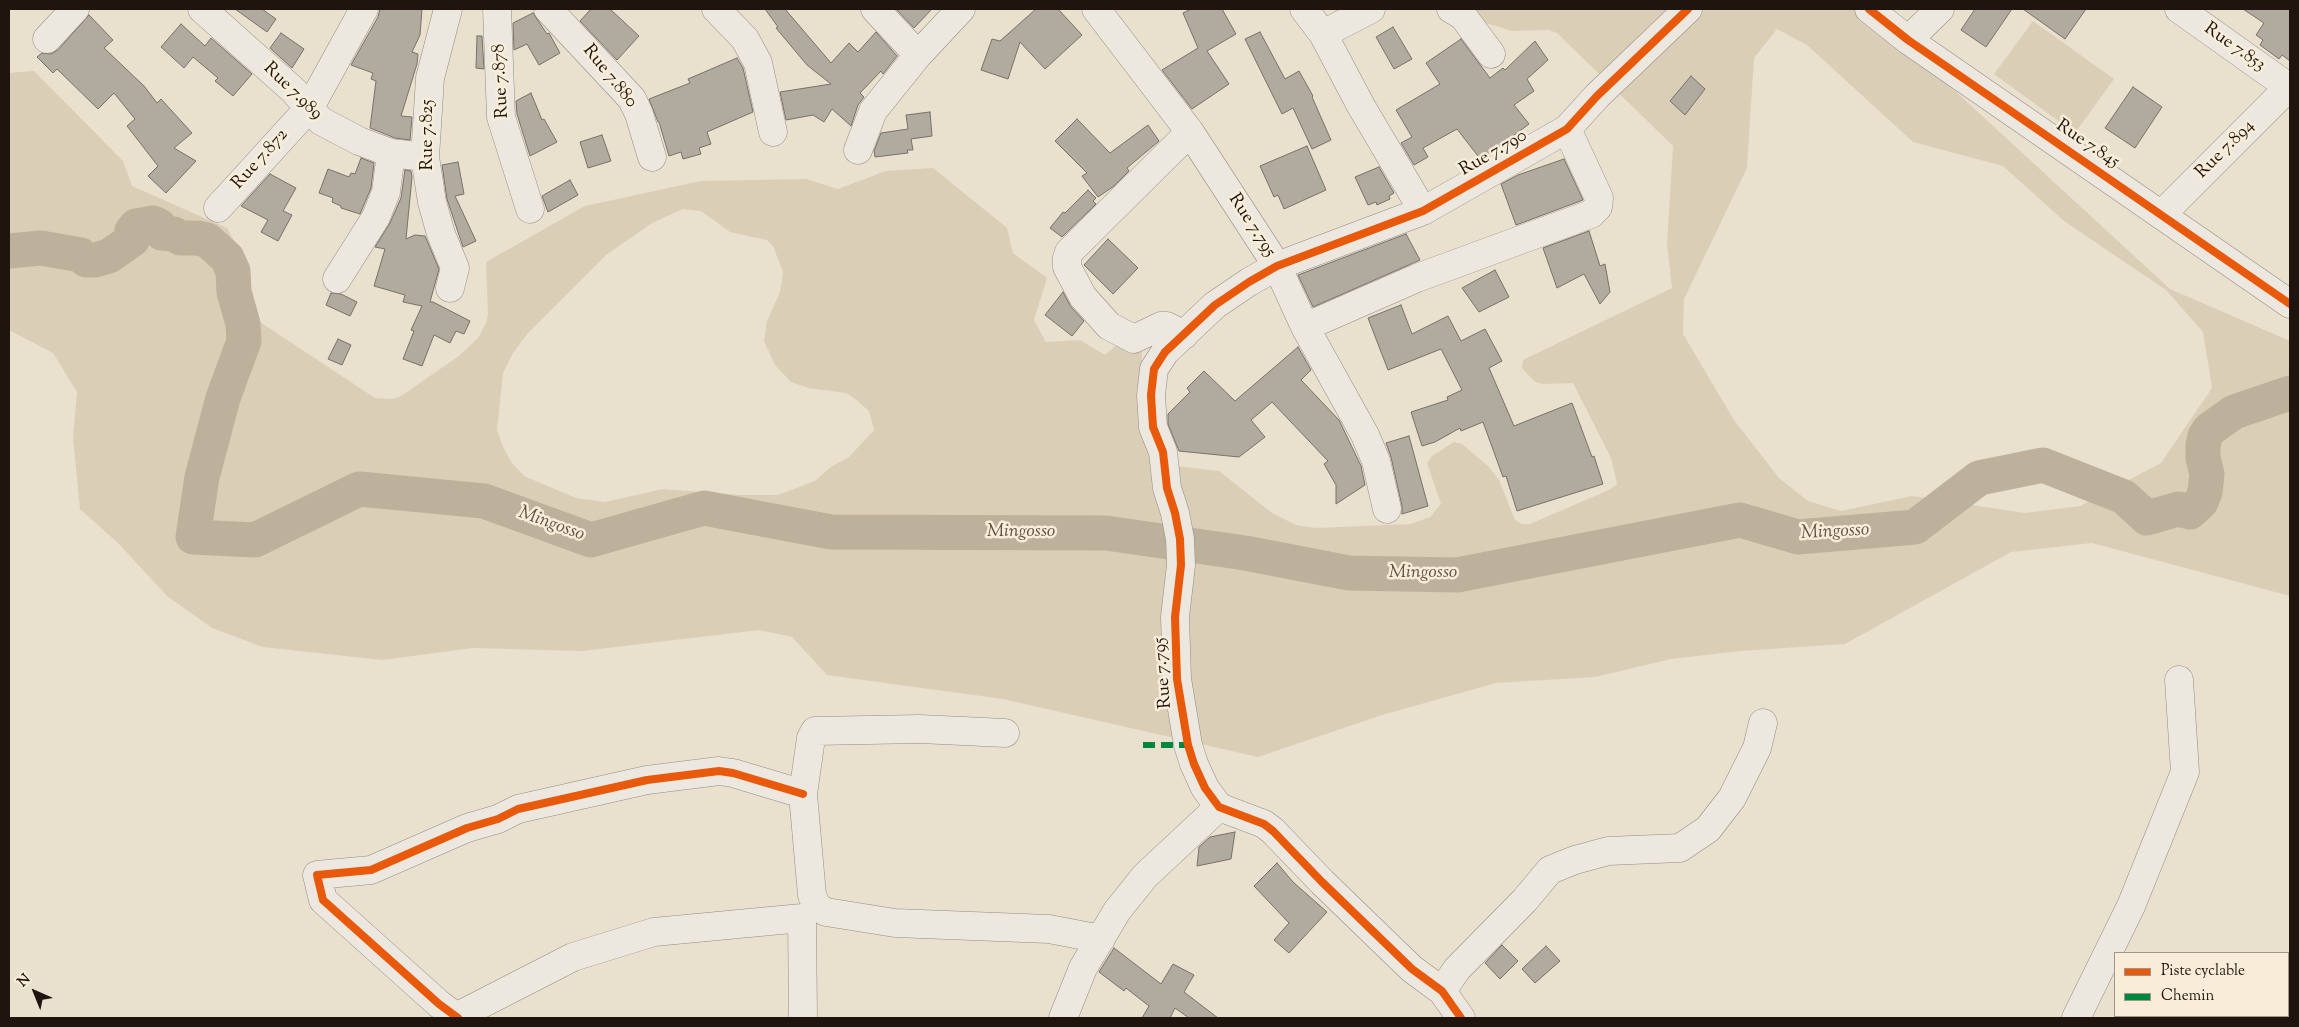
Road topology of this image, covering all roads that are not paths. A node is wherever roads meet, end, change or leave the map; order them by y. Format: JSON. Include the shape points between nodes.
{"nodes":[{"id":1,"x":76,"y":9,"type":"edge"},
{"id":2,"x":202,"y":9,"type":"edge"},
{"id":3,"x":364,"y":9,"type":"edge"},
{"id":4,"x":448,"y":9,"type":"edge"},
{"id":5,"x":497,"y":9,"type":"edge"},
{"id":6,"x":548,"y":9,"type":"edge"},
{"id":7,"x":716,"y":9,"type":"edge"},
{"id":8,"x":875,"y":9,"type":"edge"},
{"id":9,"x":961,"y":9,"type":"edge"},
{"id":10,"x":1096,"y":9,"type":"edge"},
{"id":11,"x":1304,"y":9,"type":"edge"},
{"id":12,"x":1371,"y":9,"type":"edge"},
{"id":13,"x":1451,"y":9,"type":"edge"},
{"id":14,"x":1688,"y":9,"type":"edge"},
{"id":15,"x":1869,"y":9,"type":"edge"},
{"id":16,"x":1940,"y":9,"type":"edge"},
{"id":17,"x":2179,"y":9,"type":"edge"},
{"id":18,"x":1324,"y":34,"type":"junction"},
{"id":19,"x":47,"y":39,"type":"dead end"},
{"id":20,"x":1908,"y":40,"type":"junction"},
{"id":21,"x":1491,"y":54,"type":"dead end"},
{"id":22,"x":918,"y":55,"type":"junction"},
{"id":23,"x":2290,"y":87,"type":"edge"},
{"id":24,"x":310,"y":107,"type":"junction"},
{"id":25,"x":1567,"y":129,"type":"junction"},
{"id":26,"x":773,"y":132,"type":"dead end"},
{"id":27,"x":1190,"y":132,"type":"junction"},
{"id":28,"x":858,"y":150,"type":"dead end"},
{"id":29,"x":391,"y":153,"type":"junction"},
{"id":30,"x":425,"y":157,"type":"junction"},
{"id":31,"x":652,"y":157,"type":"dead end"},
{"id":32,"x":218,"y":208,"type":"dead end"},
{"id":33,"x":530,"y":209,"type":"dead end"},
{"id":34,"x":1423,"y":212,"type":"junction"},
{"id":35,"x":2162,"y":214,"type":"junction"},
{"id":36,"x":1277,"y":266,"type":"junction"},
{"id":37,"x":337,"y":279,"type":"dead end"},
{"id":38,"x":450,"y":288,"type":"dead end"},
{"id":39,"x":2290,"y":304,"type":"edge"},
{"id":40,"x":1305,"y":327,"type":"junction"},
{"id":41,"x":1184,"y":335,"type":"junction"},
{"id":42,"x":1387,"y":508,"type":"dead end"},
{"id":43,"x":2179,"y":680,"type":"dead end"},
{"id":44,"x":1763,"y":724,"type":"dead end"},
{"id":45,"x":1005,"y":733,"type":"dead end"},
{"id":46,"x":803,"y":794,"type":"junction"},
{"id":47,"x":1219,"y":808,"type":"junction"},
{"id":48,"x":1101,"y":938,"type":"junction"},
{"id":49,"x":1442,"y":991,"type":"junction"},
{"id":50,"x":457,"y":1018,"type":"edge"},
{"id":51,"x":803,"y":1018,"type":"edge"},
{"id":52,"x":1063,"y":1018,"type":"edge"},
{"id":53,"x":1461,"y":1018,"type":"edge"},
{"id":54,"x":2076,"y":1018,"type":"edge"}],
"edges":[{"from":1,"to":19,"type":"street"},
{"from":2,"to":24,"type":"street","name":"Rue 7.989"},
{"from":3,"to":24,"type":"street","name":"Rue 7.872"},
{"from":4,"to":30,"type":"street","name":"Rue 7.825","via":[[430,78]]},
{"from":5,"to":33,"type":"street","name":"Rue 7.878","via":[[501,117]]},
{"from":6,"to":31,"type":"street","name":"Rue 7.880","via":[[632,99]]},
{"from":7,"to":26,"type":"street","via":[[745,38],[758,63]]},
{"from":8,"to":22,"type":"street"},
{"from":9,"to":22,"type":"street"},
{"from":10,"to":27,"type":"street","name":"Rue 7.795"},
{"from":11,"to":18,"type":"street"},
{"from":12,"to":18,"type":"street"},
{"from":13,"to":21,"type":"street","via":[[1462,16]]},
{"from":14,"to":25,"type":"street","name":"Rue 7.790"},
{"from":15,"to":20,"type":"street","name":"Rue 7.845"},
{"from":16,"to":20,"type":"street"},
{"from":17,"to":23,"type":"street","name":"Rue 7.853"},
{"from":18,"to":34,"type":"street","via":[[1361,106]]},
{"from":20,"to":35,"type":"street","name":"Rue 7.845"},
{"from":22,"to":28,"type":"street","via":[[873,111]]},
{"from":23,"to":35,"type":"street","name":"Rue 7.894"},
{"from":24,"to":29,"type":"street","name":"Rue 7.989","via":[[322,121],[359,141]]},
{"from":24,"to":32,"type":"street","name":"Rue 7.872"},
{"from":25,"to":34,"type":"street","name":"Rue 7.790"},
{"from":25,"to":40,"type":"street","via":[[1599,198],[1598,207],[1591,214],[1417,278]]},
{"from":27,"to":36,"type":"street","name":"Rue 7.795"},
{"from":27,"to":41,"type":"street","via":[[1069,252],[1067,258],[1067,268],[1082,296],[1109,326],[1130,338],[1139,338],[1161,326]]},
{"from":29,"to":30,"type":"street","name":"Rue 7.989"},
{"from":29,"to":37,"type":"street","via":[[386,192],[376,217]]},
{"from":30,"to":38,"type":"street","name":"Rue 7.825","via":[[434,210],[455,268]]},
{"from":34,"to":36,"type":"street","name":"Rue 7.790"},
{"from":35,"to":39,"type":"street","name":"Rue 7.845"},
{"from":36,"to":40,"type":"street"},
{"from":36,"to":41,"type":"street","name":"Rue 7.795","via":[[1214,305]]},
{"from":40,"to":42,"type":"street","via":[[1365,435],[1376,461]]},
{"from":41,"to":47,"type":"street","name":"Rue 7.795","via":[[1165,352],[1154,369],[1151,395],[1153,427],[1163,452],[1180,539],[1181,565],[1175,618],[1176,679],[1188,745],[1205,788]]},
{"from":43,"to":54,"type":"street","via":[[2185,772],[2131,906]]},
{"from":44,"to":49,"type":"street","via":[[1757,748],[1732,798],[1708,829],[1680,848],[1608,851],[1550,870],[1457,969]]},
{"from":45,"to":46,"type":"street","via":[[920,729],[815,731],[811,738]]},
{"from":46,"to":48,"type":"street","via":[[812,895],[817,906],[826,912],[895,923],[1049,929]]},
{"from":46,"to":50,"type":"street","via":[[719,771],[647,780],[518,809],[371,870],[317,876],[323,900]]},
{"from":47,"to":48,"type":"street","via":[[1145,876],[1117,911]]},
{"from":47,"to":49,"type":"street","via":[[1264,824],[1273,831],[1406,963]]},
{"from":48,"to":52,"type":"street","via":[[1083,968]]},
{"from":49,"to":53,"type":"street"},
{"from":50,"to":51,"type":"street","via":[[574,957],[654,932],[802,918]]}]}
